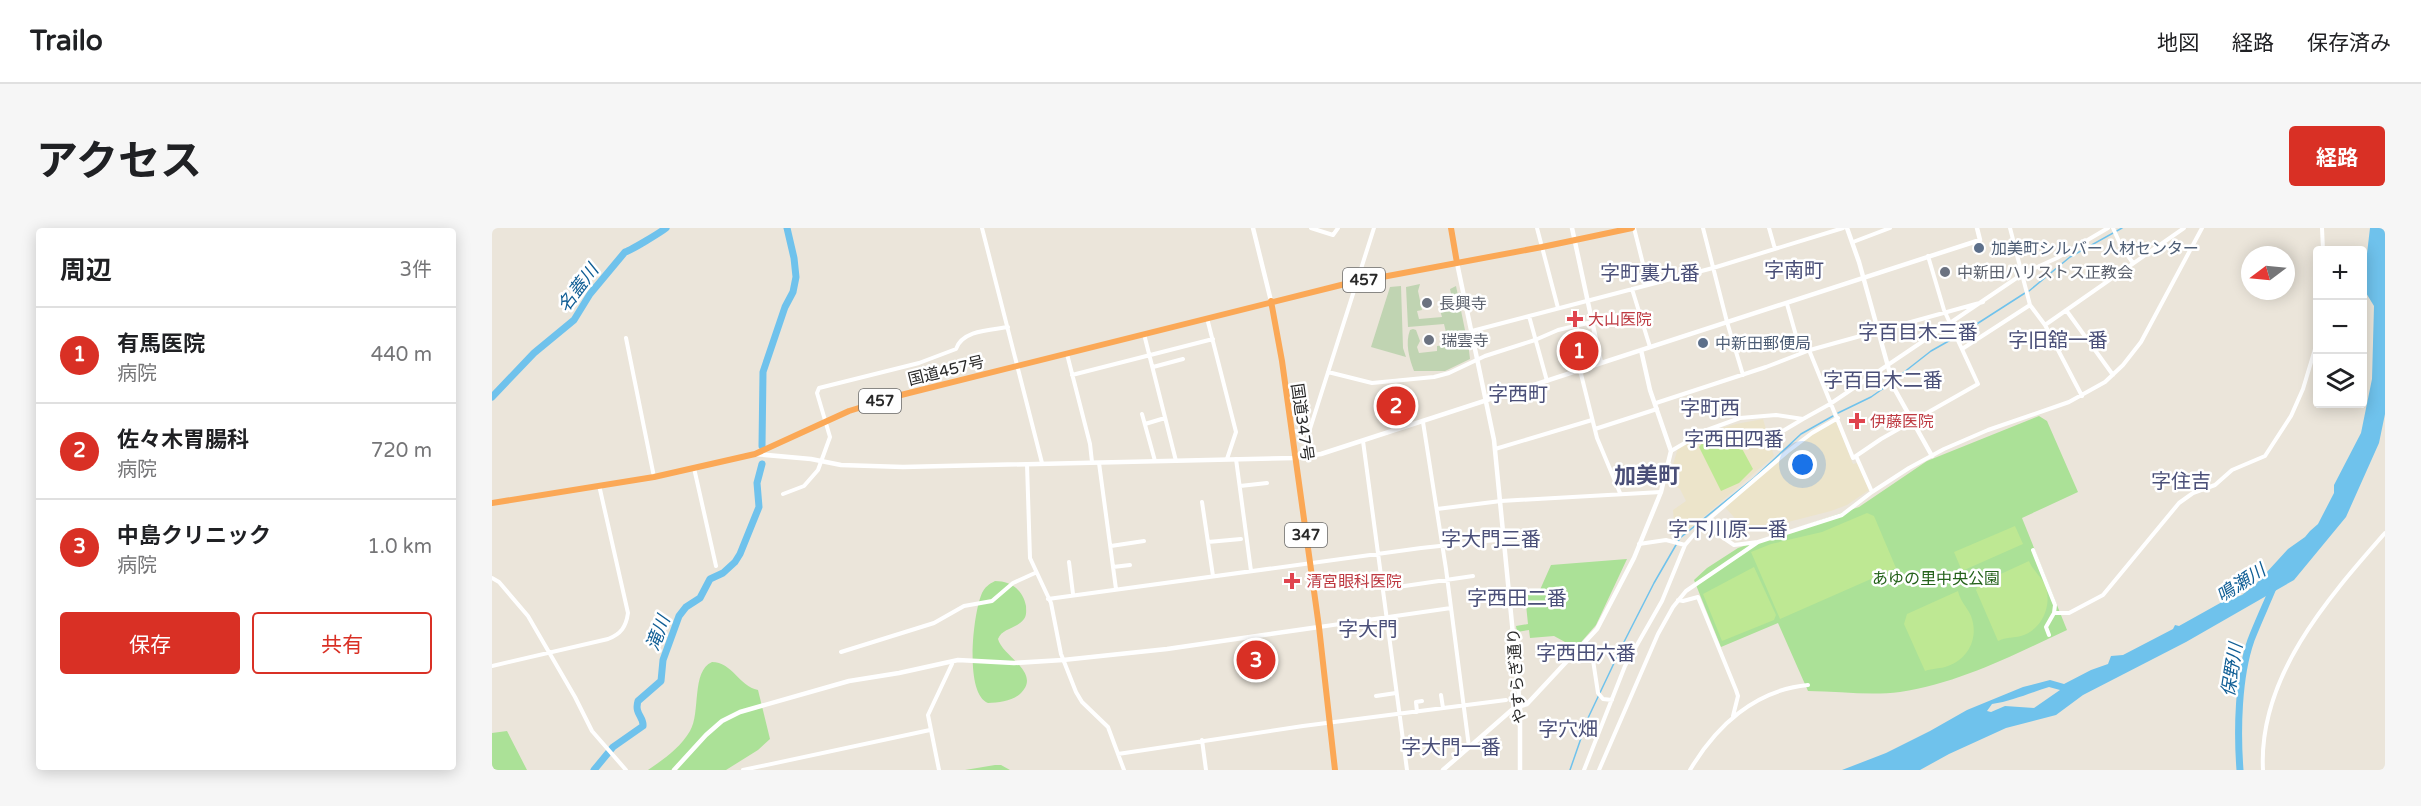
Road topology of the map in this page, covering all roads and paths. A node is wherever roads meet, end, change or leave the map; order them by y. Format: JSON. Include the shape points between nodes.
{"nodes":[{"id":1,"x":982,"y":228,"type":"edge"},
{"id":2,"x":1253,"y":228,"type":"edge"},
{"id":3,"x":1311,"y":228,"type":"edge"},
{"id":4,"x":1338,"y":228,"type":"edge"},
{"id":5,"x":1374,"y":228,"type":"edge"},
{"id":6,"x":1451,"y":228,"type":"edge"},
{"id":7,"x":1537,"y":228,"type":"edge"},
{"id":8,"x":1572,"y":228,"type":"edge"},
{"id":9,"x":1633,"y":228,"type":"edge"},
{"id":10,"x":1703,"y":228,"type":"edge"},
{"id":11,"x":1769,"y":228,"type":"edge"},
{"id":12,"x":1845,"y":228,"type":"edge"},
{"id":13,"x":1890,"y":228,"type":"edge"},
{"id":14,"x":1977,"y":228,"type":"edge"},
{"id":15,"x":2010,"y":228,"type":"edge"},
{"id":16,"x":2108,"y":228,"type":"edge"},
{"id":17,"x":2113,"y":228,"type":"edge"},
{"id":18,"x":2184,"y":228,"type":"edge"},
{"id":19,"x":2202,"y":228,"type":"edge"},
{"id":20,"x":2322,"y":228,"type":"edge"},
{"id":21,"x":1574,"y":240,"type":"junction"},
{"id":22,"x":1853,"y":242,"type":"junction"},
{"id":23,"x":2322,"y":246,"type":"edge"},
{"id":24,"x":1542,"y":247,"type":"junction"},
{"id":25,"x":1775,"y":249,"type":"junction"},
{"id":26,"x":1928,"y":256,"type":"junction"},
{"id":27,"x":1457,"y":263,"type":"junction"},
{"id":28,"x":2133,"y":263,"type":"junction"},
{"id":29,"x":1713,"y":268,"type":"junction"},
{"id":30,"x":2021,"y":276,"type":"junction"},
{"id":31,"x":1864,"y":278,"type":"junction"},
{"id":32,"x":1358,"y":281,"type":"junction"},
{"id":33,"x":1648,"y":284,"type":"junction"},
{"id":34,"x":1632,"y":289,"type":"junction"},
{"id":35,"x":1271,"y":301,"type":"junction"},
{"id":36,"x":1588,"y":301,"type":"junction"},
{"id":37,"x":1983,"y":302,"type":"junction"},
{"id":38,"x":1786,"y":304,"type":"junction"},
{"id":39,"x":2030,"y":305,"type":"junction"},
{"id":40,"x":1558,"y":308,"type":"junction"},
{"id":41,"x":2066,"y":310,"type":"junction"},
{"id":42,"x":1945,"y":313,"type":"junction"},
{"id":43,"x":1529,"y":316,"type":"junction"},
{"id":44,"x":1207,"y":317,"type":"junction"},
{"id":45,"x":1592,"y":322,"type":"junction"},
{"id":46,"x":1727,"y":322,"type":"junction"},
{"id":47,"x":1951,"y":325,"type":"junction"},
{"id":48,"x":2045,"y":325,"type":"junction"},
{"id":49,"x":1008,"y":327,"type":"junction"},
{"id":50,"x":1472,"y":331,"type":"junction"},
{"id":51,"x":1877,"y":331,"type":"junction"},
{"id":52,"x":1144,"y":333,"type":"junction"},
{"id":53,"x":626,"y":338,"type":"dead end"},
{"id":54,"x":1213,"y":339,"type":"junction"},
{"id":55,"x":1535,"y":340,"type":"junction"},
{"id":56,"x":1650,"y":347,"type":"junction"},
{"id":57,"x":1962,"y":349,"type":"junction"},
{"id":58,"x":1641,"y":350,"type":"junction"},
{"id":59,"x":1809,"y":350,"type":"junction"},
{"id":60,"x":1067,"y":353,"type":"junction"},
{"id":61,"x":1801,"y":353,"type":"junction"},
{"id":62,"x":2314,"y":354,"type":"edge"},
{"id":63,"x":1150,"y":356,"type":"junction"},
{"id":64,"x":1184,"y":359,"type":"dead end"},
{"id":65,"x":1477,"y":359,"type":"junction"},
{"id":66,"x":1601,"y":363,"type":"junction"},
{"id":67,"x":1017,"y":366,"type":"junction"},
{"id":68,"x":1887,"y":366,"type":"junction"},
{"id":69,"x":1153,"y":367,"type":"junction"},
{"id":70,"x":1580,"y":370,"type":"junction"},
{"id":71,"x":1328,"y":372,"type":"junction"},
{"id":72,"x":1072,"y":375,"type":"junction"},
{"id":73,"x":1743,"y":375,"type":"junction"},
{"id":74,"x":2113,"y":375,"type":"junction"},
{"id":75,"x":1547,"y":381,"type":"junction"},
{"id":76,"x":2082,"y":396,"type":"junction"},
{"id":77,"x":1486,"y":401,"type":"junction"},
{"id":78,"x":1830,"y":404,"type":"junction"},
{"id":79,"x":1657,"y":406,"type":"junction"},
{"id":80,"x":1142,"y":414,"type":"dead end"},
{"id":81,"x":1837,"y":416,"type":"junction"},
{"id":82,"x":1165,"y":418,"type":"junction"},
{"id":83,"x":1803,"y":419,"type":"junction"},
{"id":84,"x":1592,"y":420,"type":"junction"},
{"id":85,"x":824,"y":422,"type":"junction"},
{"id":86,"x":1423,"y":422,"type":"junction"},
{"id":87,"x":1912,"y":423,"type":"junction"},
{"id":88,"x":1145,"y":424,"type":"junction"},
{"id":89,"x":1595,"y":429,"type":"junction"},
{"id":90,"x":1291,"y":431,"type":"junction"},
{"id":91,"x":1771,"y":438,"type":"dead end"},
{"id":92,"x":1363,"y":441,"type":"junction"},
{"id":93,"x":1495,"y":449,"type":"junction"},
{"id":94,"x":1671,"y":451,"type":"junction"},
{"id":95,"x":755,"y":454,"type":"junction"},
{"id":96,"x":1856,"y":456,"type":"junction"},
{"id":97,"x":1932,"y":456,"type":"junction"},
{"id":98,"x":1295,"y":458,"type":"junction"},
{"id":99,"x":1227,"y":459,"type":"junction"},
{"id":100,"x":1236,"y":459,"type":"junction"},
{"id":101,"x":821,"y":461,"type":"junction"},
{"id":102,"x":1155,"y":461,"type":"junction"},
{"id":103,"x":1176,"y":461,"type":"junction"},
{"id":104,"x":1092,"y":462,"type":"junction"},
{"id":105,"x":1042,"y":463,"type":"junction"},
{"id":106,"x":1099,"y":463,"type":"junction"},
{"id":107,"x":1027,"y":464,"type":"junction"},
{"id":108,"x":694,"y":468,"type":"junction"},
{"id":109,"x":654,"y":477,"type":"junction"},
{"id":110,"x":1267,"y":483,"type":"dead end"},
{"id":111,"x":598,"y":485,"type":"junction"},
{"id":112,"x":1240,"y":486,"type":"junction"},
{"id":113,"x":1661,"y":492,"type":"junction"},
{"id":114,"x":1872,"y":492,"type":"junction"},
{"id":115,"x":1620,"y":493,"type":"junction"},
{"id":116,"x":783,"y":494,"type":"dead end"},
{"id":117,"x":1501,"y":501,"type":"junction"},
{"id":118,"x":492,"y":502,"type":"edge"},
{"id":119,"x":1202,"y":502,"type":"dead end"},
{"id":120,"x":1437,"y":509,"type":"junction"},
{"id":121,"x":1703,"y":524,"type":"junction"},
{"id":122,"x":2385,"y":533,"type":"edge"},
{"id":123,"x":1241,"y":538,"type":"dead end"},
{"id":124,"x":1504,"y":539,"type":"junction"},
{"id":125,"x":1144,"y":541,"type":"dead end"},
{"id":126,"x":1208,"y":542,"type":"junction"},
{"id":127,"x":1758,"y":542,"type":"junction"},
{"id":128,"x":1681,"y":543,"type":"junction"},
{"id":129,"x":1639,"y":544,"type":"junction"},
{"id":130,"x":1443,"y":545,"type":"junction"},
{"id":131,"x":1111,"y":546,"type":"junction"},
{"id":132,"x":2033,"y":550,"type":"dead end"},
{"id":133,"x":1379,"y":554,"type":"junction"},
{"id":134,"x":1069,"y":562,"type":"dead end"},
{"id":135,"x":1310,"y":564,"type":"junction"},
{"id":136,"x":1130,"y":565,"type":"dead end"},
{"id":137,"x":716,"y":566,"type":"dead end"},
{"id":138,"x":1113,"y":567,"type":"junction"},
{"id":139,"x":1251,"y":571,"type":"junction"},
{"id":140,"x":1035,"y":573,"type":"junction"},
{"id":141,"x":1213,"y":576,"type":"junction"},
{"id":142,"x":1473,"y":576,"type":"dead end"},
{"id":143,"x":492,"y":578,"type":"edge"},
{"id":144,"x":1448,"y":580,"type":"junction"},
{"id":145,"x":1384,"y":589,"type":"junction"},
{"id":146,"x":1116,"y":590,"type":"junction"},
{"id":147,"x":1074,"y":594,"type":"junction"},
{"id":148,"x":1048,"y":599,"type":"junction"},
{"id":149,"x":1678,"y":600,"type":"junction"},
{"id":150,"x":1451,"y":608,"type":"junction"},
{"id":151,"x":2054,"y":613,"type":"junction"},
{"id":152,"x":1386,"y":618,"type":"junction"},
{"id":153,"x":1319,"y":627,"type":"junction"},
{"id":154,"x":2049,"y":635,"type":"dead end"},
{"id":155,"x":1582,"y":646,"type":"junction"},
{"id":156,"x":550,"y":652,"type":"junction"},
{"id":157,"x":841,"y":652,"type":"dead end"},
{"id":158,"x":1063,"y":660,"type":"junction"},
{"id":159,"x":952,"y":664,"type":"dead end"},
{"id":160,"x":492,"y":666,"type":"edge"},
{"id":161,"x":1808,"y":685,"type":"dead end"},
{"id":162,"x":1396,"y":693,"type":"junction"},
{"id":163,"x":1441,"y":695,"type":"dead end"},
{"id":164,"x":1376,"y":696,"type":"dead end"},
{"id":165,"x":1506,"y":700,"type":"dead end"},
{"id":166,"x":1612,"y":700,"type":"junction"},
{"id":167,"x":1422,"y":701,"type":"dead end"},
{"id":168,"x":1464,"y":706,"type":"junction"},
{"id":169,"x":1520,"y":706,"type":"junction"},
{"id":170,"x":1443,"y":708,"type":"junction"},
{"id":171,"x":1417,"y":712,"type":"junction"},
{"id":172,"x":1399,"y":715,"type":"junction"},
{"id":173,"x":1733,"y":716,"type":"junction"},
{"id":174,"x":1329,"y":723,"type":"junction"},
{"id":175,"x":930,"y":730,"type":"junction"},
{"id":176,"x":1202,"y":740,"type":"junction"},
{"id":177,"x":1469,"y":747,"type":"junction"},
{"id":178,"x":1118,"y":754,"type":"junction"},
{"id":179,"x":626,"y":770,"type":"edge"},
{"id":180,"x":674,"y":770,"type":"edge"},
{"id":181,"x":743,"y":770,"type":"edge"},
{"id":182,"x":939,"y":770,"type":"edge"},
{"id":183,"x":1124,"y":770,"type":"edge"},
{"id":184,"x":1206,"y":770,"type":"edge"},
{"id":185,"x":1335,"y":770,"type":"edge"},
{"id":186,"x":1407,"y":770,"type":"edge"},
{"id":187,"x":1443,"y":770,"type":"edge"},
{"id":188,"x":1520,"y":770,"type":"edge"},
{"id":189,"x":1584,"y":770,"type":"edge"},
{"id":190,"x":1599,"y":770,"type":"edge"},
{"id":191,"x":1690,"y":770,"type":"edge"},
{"id":192,"x":2263,"y":770,"type":"edge"}],
"edges":[{"from":1,"to":49,"type":"street"},
{"from":2,"to":35,"type":"street"},
{"from":3,"to":4,"type":"street","via":[[1333,235]]},
{"from":5,"to":32,"type":"street"},
{"from":6,"to":27,"type":"highway"},
{"from":7,"to":24,"type":"street"},
{"from":8,"to":21,"type":"street"},
{"from":9,"to":21,"type":"highway","number":"457"},
{"from":9,"to":33,"type":"street"},
{"from":10,"to":29,"type":"street"},
{"from":11,"to":25,"type":"street"},
{"from":12,"to":22,"type":"street"},
{"from":12,"to":25,"type":"street"},
{"from":13,"to":22,"type":"street"},
{"from":14,"to":26,"type":"street","via":[[1980,240]]},
{"from":15,"to":30,"type":"street"},
{"from":16,"to":30,"type":"street"},
{"from":17,"to":28,"type":"street"},
{"from":18,"to":28,"type":"street"},
{"from":19,"to":74,"type":"street","via":[[2141,342]]},
{"from":20,"to":23,"type":"street"},
{"from":21,"to":24,"type":"highway","number":"457"},
{"from":21,"to":36,"type":"street"},
{"from":22,"to":31,"type":"street"},
{"from":24,"to":27,"type":"highway","number":"457"},
{"from":24,"to":40,"type":"street"},
{"from":25,"to":29,"type":"street"},
{"from":26,"to":31,"type":"street"},
{"from":26,"to":42,"type":"street"},
{"from":27,"to":32,"type":"highway","number":"457"},
{"from":27,"to":50,"type":"street","name":"やすらぎ通り"},
{"from":28,"to":41,"type":"street"},
{"from":29,"to":33,"type":"street"},
{"from":29,"to":46,"type":"street"},
{"from":30,"to":37,"type":"street"},
{"from":30,"to":39,"type":"street"},
{"from":31,"to":38,"type":"street"},
{"from":31,"to":51,"type":"street"},
{"from":32,"to":35,"type":"highway","number":"457"},
{"from":32,"to":71,"type":"street"},
{"from":33,"to":34,"type":"street"},
{"from":34,"to":36,"type":"street"},
{"from":34,"to":56,"type":"street"},
{"from":35,"to":44,"type":"highway","name":"国道457号","number":"457"},
{"from":35,"to":90,"type":"highway","name":"国道347号","number":"347"},
{"from":36,"to":40,"type":"street"},
{"from":36,"to":45,"type":"street"},
{"from":37,"to":42,"type":"street"},
{"from":37,"to":47,"type":"street"},
{"from":38,"to":46,"type":"street"},
{"from":38,"to":61,"type":"street"},
{"from":39,"to":48,"type":"street"},
{"from":39,"to":57,"type":"street"},
{"from":40,"to":43,"type":"street"},
{"from":41,"to":48,"type":"street"},
{"from":41,"to":74,"type":"street"},
{"from":42,"to":47,"type":"street"},
{"from":42,"to":51,"type":"street"},
{"from":43,"to":50,"type":"street"},
{"from":43,"to":55,"type":"street"},
{"from":44,"to":52,"type":"highway","name":"国道457号","number":"457"},
{"from":44,"to":54,"type":"street"},
{"from":45,"to":55,"type":"street"},
{"from":45,"to":66,"type":"street"},
{"from":46,"to":56,"type":"street"},
{"from":46,"to":73,"type":"street"},
{"from":47,"to":57,"type":"street"},
{"from":47,"to":68,"type":"street"},
{"from":48,"to":76,"type":"street"},
{"from":49,"to":67,"type":"street"},
{"from":49,"to":85,"type":"street","via":[[966,337],[956,349],[919,363],[819,388]]},
{"from":50,"to":65,"type":"street","name":"やすらぎ通り"},
{"from":51,"to":59,"type":"street"},
{"from":51,"to":68,"type":"street"},
{"from":52,"to":60,"type":"highway","name":"国道457号","number":"457"},
{"from":52,"to":63,"type":"street"},
{"from":53,"to":109,"type":"street"},
{"from":54,"to":63,"type":"street"},
{"from":54,"to":99,"type":"street","via":[[1236,432]]},
{"from":55,"to":65,"type":"street"},
{"from":55,"to":75,"type":"street"},
{"from":56,"to":58,"type":"street"},
{"from":57,"to":87,"type":"street","via":[[1978,384]]},
{"from":58,"to":66,"type":"street"},
{"from":58,"to":79,"type":"street"},
{"from":59,"to":61,"type":"street"},
{"from":59,"to":78,"type":"street"},
{"from":60,"to":67,"type":"highway","name":"国道457号","number":"457"},
{"from":60,"to":72,"type":"street"},
{"from":61,"to":73,"type":"street"},
{"from":62,"to":151,"type":"street","via":[[2291,416],[2265,456],[2232,470],[2216,485],[2179,503],[2103,595],[2069,613]]},
{"from":63,"to":69,"type":"street"},
{"from":63,"to":72,"type":"street"},
{"from":64,"to":69,"type":"street"},
{"from":65,"to":71,"type":"street","via":[[1442,375],[1385,382],[1372,383]]},
{"from":65,"to":77,"type":"street","name":"やすらぎ通り"},
{"from":66,"to":70,"type":"street"},
{"from":67,"to":85,"type":"highway","name":"国道457号","number":"457","via":[[901,395]]},
{"from":67,"to":105,"type":"street"},
{"from":68,"to":78,"type":"street"},
{"from":68,"to":87,"type":"street"},
{"from":69,"to":82,"type":"street"},
{"from":70,"to":75,"type":"street"},
{"from":70,"to":84,"type":"street"},
{"from":71,"to":90,"type":"street","via":[[1309,432]]},
{"from":72,"to":104,"type":"street"},
{"from":73,"to":79,"type":"street"},
{"from":74,"to":76,"type":"street"},
{"from":75,"to":77,"type":"street"},
{"from":76,"to":97,"type":"street","via":[[1988,430]]},
{"from":77,"to":86,"type":"street"},
{"from":77,"to":93,"type":"street","name":"やすらぎ通り"},
{"from":78,"to":81,"type":"street"},
{"from":78,"to":83,"type":"street"},
{"from":79,"to":89,"type":"street"},
{"from":79,"to":94,"type":"street"},
{"from":80,"to":88,"type":"street"},
{"from":81,"to":96,"type":"street","via":[[1853,458]]},
{"from":81,"to":121,"type":"street","via":[[1786,452]]},
{"from":82,"to":88,"type":"street"},
{"from":82,"to":103,"type":"street"},
{"from":83,"to":91,"type":"street"},
{"from":83,"to":94,"type":"street","via":[[1776,415],[1740,418],[1707,430]]},
{"from":84,"to":89,"type":"street"},
{"from":84,"to":93,"type":"street"},
{"from":85,"to":95,"type":"highway","name":"国道457号","number":"457"},
{"from":85,"to":101,"type":"street","via":[[830,437]]},
{"from":86,"to":92,"type":"street"},
{"from":86,"to":120,"type":"street"},
{"from":87,"to":96,"type":"street"},
{"from":87,"to":97,"type":"street"},
{"from":88,"to":102,"type":"street"},
{"from":89,"to":115,"type":"street"},
{"from":90,"to":98,"type":"highway","name":"国道347号","number":"347"},
{"from":92,"to":98,"type":"street"},
{"from":92,"to":133,"type":"street"},
{"from":93,"to":117,"type":"street","name":"やすらぎ通り"},
{"from":94,"to":113,"type":"street"},
{"from":95,"to":101,"type":"street"},
{"from":95,"to":108,"type":"highway","name":"国道457号","number":"457"},
{"from":96,"to":114,"type":"street"},
{"from":97,"to":114,"type":"street"},
{"from":98,"to":100,"type":"street"},
{"from":98,"to":135,"type":"highway","name":"国道347号","number":"347"},
{"from":99,"to":100,"type":"street"},
{"from":99,"to":103,"type":"street"},
{"from":100,"to":112,"type":"street"},
{"from":101,"to":107,"type":"street","via":[[903,467]]},
{"from":101,"to":116,"type":"street","via":[[804,486]]},
{"from":102,"to":103,"type":"street"},
{"from":102,"to":106,"type":"street"},
{"from":104,"to":105,"type":"street"},
{"from":104,"to":106,"type":"street"},
{"from":105,"to":107,"type":"street"},
{"from":106,"to":131,"type":"street"},
{"from":107,"to":140,"type":"street","via":[[1028,545]]},
{"from":108,"to":109,"type":"highway","name":"国道457号","number":"457"},
{"from":108,"to":137,"type":"street"},
{"from":109,"to":111,"type":"highway","name":"国道457号","number":"457"},
{"from":110,"to":112,"type":"street"},
{"from":111,"to":118,"type":"highway","name":"国道457号","number":"457"},
{"from":111,"to":156,"type":"street","via":[[627,622],[618,635]]},
{"from":112,"to":139,"type":"street"},
{"from":113,"to":115,"type":"street"},
{"from":113,"to":129,"type":"street"},
{"from":114,"to":127,"type":"street","via":[[1833,519]]},
{"from":115,"to":117,"type":"street"},
{"from":117,"to":120,"type":"street"},
{"from":117,"to":124,"type":"street","name":"やすらぎ通り"},
{"from":119,"to":126,"type":"street"},
{"from":120,"to":130,"type":"street"},
{"from":121,"to":127,"type":"street","via":[[1734,545]]},
{"from":121,"to":128,"type":"street"},
{"from":122,"to":192,"type":"street","via":[[2337,589],[2292,656],[2268,718]]},
{"from":123,"to":126,"type":"street"},
{"from":124,"to":130,"type":"street"},
{"from":124,"to":169,"type":"street","name":"やすらぎ通り"},
{"from":125,"to":131,"type":"street"},
{"from":126,"to":141,"type":"street"},
{"from":127,"to":149,"type":"street"},
{"from":128,"to":129,"type":"street","via":[[1666,540]]},
{"from":128,"to":166,"type":"street","via":[[1662,601],[1625,666]]},
{"from":129,"to":155,"type":"street","via":[[1606,614]]},
{"from":130,"to":133,"type":"street"},
{"from":130,"to":144,"type":"street"},
{"from":131,"to":138,"type":"street"},
{"from":132,"to":151,"type":"street","via":[[2054,600]]},
{"from":133,"to":135,"type":"street"},
{"from":133,"to":145,"type":"street"},
{"from":134,"to":147,"type":"street"},
{"from":135,"to":139,"type":"street"},
{"from":135,"to":153,"type":"highway","name":"国道347号","number":"347"},
{"from":136,"to":138,"type":"street"},
{"from":138,"to":146,"type":"street"},
{"from":139,"to":141,"type":"street"},
{"from":140,"to":148,"type":"street"},
{"from":140,"to":157,"type":"street","via":[[1013,583],[992,600],[964,606],[934,623]]},
{"from":141,"to":146,"type":"street"},
{"from":142,"to":144,"type":"street"},
{"from":143,"to":156,"type":"street","via":[[528,616]]},
{"from":144,"to":145,"type":"street"},
{"from":144,"to":150,"type":"street"},
{"from":145,"to":152,"type":"street"},
{"from":146,"to":147,"type":"street"},
{"from":147,"to":148,"type":"street"},
{"from":148,"to":158,"type":"street"},
{"from":149,"to":173,"type":"street","via":[[1698,597],[1738,696]]},
{"from":149,"to":190,"type":"street","via":[[1658,634]]},
{"from":150,"to":152,"type":"street"},
{"from":150,"to":168,"type":"street"},
{"from":151,"to":154,"type":"street","via":[[2046,627]]},
{"from":152,"to":153,"type":"street"},
{"from":152,"to":162,"type":"street"},
{"from":153,"to":158,"type":"street"},
{"from":153,"to":174,"type":"highway","name":"国道347号","number":"347"},
{"from":155,"to":166,"type":"street","via":[[1593,660],[1598,693],[1603,699]]},
{"from":155,"to":169,"type":"street","via":[[1527,705]]},
{"from":156,"to":160,"type":"street"},
{"from":156,"to":179,"type":"street","via":[[592,731]]},
{"from":158,"to":178,"type":"street","via":[[1079,698],[1108,727]]},
{"from":158,"to":180,"type":"street","via":[[958,660],[849,681],[731,716],[706,735]]},
{"from":159,"to":175,"type":"street","via":[[928,715]]},
{"from":161,"to":173,"type":"street","via":[[1762,699]]},
{"from":162,"to":164,"type":"street"},
{"from":162,"to":172,"type":"street"},
{"from":163,"to":170,"type":"street"},
{"from":165,"to":168,"type":"street"},
{"from":166,"to":189,"type":"street"},
{"from":167,"to":171,"type":"street","via":[[1416,702]]},
{"from":168,"to":170,"type":"street"},
{"from":168,"to":177,"type":"street"},
{"from":169,"to":177,"type":"street"},
{"from":169,"to":188,"type":"street","name":"やすらぎ通り"},
{"from":170,"to":171,"type":"street"},
{"from":171,"to":172,"type":"street"},
{"from":172,"to":174,"type":"street"},
{"from":172,"to":186,"type":"street"},
{"from":173,"to":191,"type":"street","via":[[1704,747]]},
{"from":174,"to":176,"type":"street"},
{"from":174,"to":185,"type":"highway","name":"国道347号","number":"347"},
{"from":175,"to":181,"type":"street"},
{"from":175,"to":182,"type":"street"},
{"from":176,"to":178,"type":"street"},
{"from":176,"to":184,"type":"street"},
{"from":177,"to":187,"type":"street"},
{"from":178,"to":183,"type":"street"}]}
